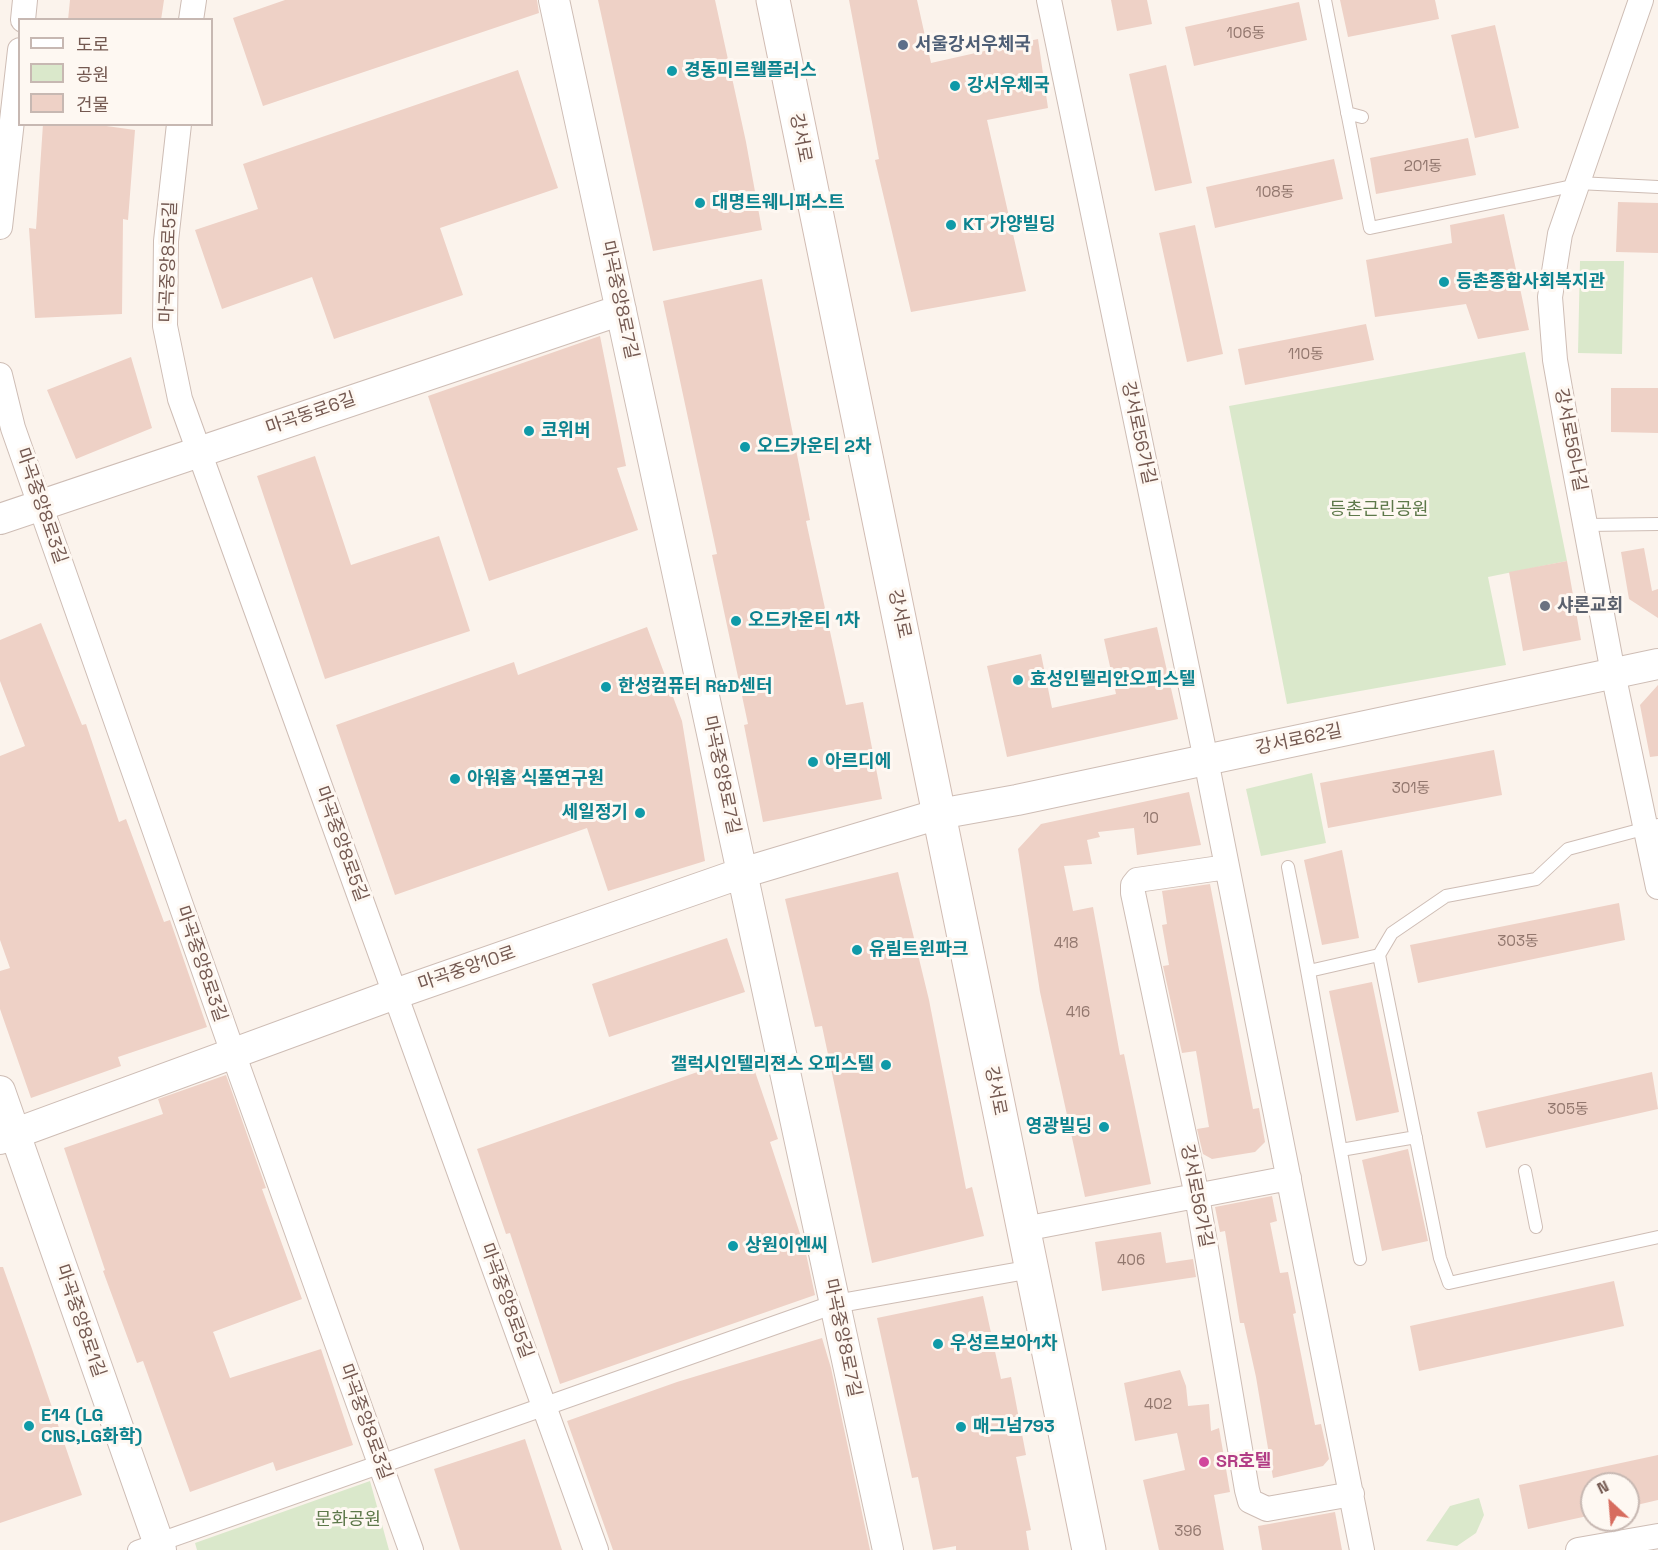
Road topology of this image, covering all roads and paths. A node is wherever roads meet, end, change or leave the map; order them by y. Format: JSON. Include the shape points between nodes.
{"nodes":[{"id":1,"x":25,"y":0,"type":"edge"},
{"id":2,"x":194,"y":0,"type":"edge"},
{"id":3,"x":554,"y":0,"type":"edge"},
{"id":4,"x":773,"y":0,"type":"edge"},
{"id":5,"x":1049,"y":0,"type":"edge"},
{"id":6,"x":1324,"y":0,"type":"edge"},
{"id":7,"x":1641,"y":0,"type":"edge"},
{"id":8,"x":23,"y":18,"type":"edge"},
{"id":9,"x":191,"y":18,"type":"edge"},
{"id":10,"x":18,"y":68,"type":"edge"},
{"id":11,"x":1347,"y":113,"type":"junction"},
{"id":12,"x":1362,"y":117,"type":"dead end"},
{"id":13,"x":179,"y":126,"type":"edge"},
{"id":14,"x":1577,"y":184,"type":"junction"},
{"id":15,"x":1658,"y":187,"type":"edge"},
{"id":16,"x":0,"y":227,"type":"edge"},
{"id":17,"x":621,"y":310,"type":"junction"},
{"id":18,"x":0,"y":375,"type":"edge"},
{"id":19,"x":199,"y":452,"type":"junction"},
{"id":20,"x":40,"y":505,"type":"junction"},
{"id":21,"x":0,"y":519,"type":"edge"},
{"id":22,"x":1658,"y":524,"type":"edge"},
{"id":23,"x":1587,"y":525,"type":"junction"},
{"id":24,"x":1658,"y":664,"type":"edge"},
{"id":25,"x":1613,"y":673,"type":"junction"},
{"id":26,"x":1206,"y":760,"type":"junction"},
{"id":27,"x":939,"y":814,"type":"junction"},
{"id":28,"x":1652,"y":826,"type":"edge"},
{"id":29,"x":1227,"y":867,"type":"junction"},
{"id":30,"x":742,"y":873,"type":"junction"},
{"id":31,"x":1658,"y":887,"type":"edge"},
{"id":32,"x":1379,"y":956,"type":"junction"},
{"id":33,"x":1310,"y":970,"type":"junction"},
{"id":34,"x":395,"y":994,"type":"junction"},
{"id":35,"x":233,"y":1053,"type":"junction"},
{"id":36,"x":0,"y":1091,"type":"edge"},
{"id":37,"x":7,"y":1136,"type":"edge"},
{"id":38,"x":1416,"y":1137,"type":"junction"},
{"id":39,"x":1341,"y":1150,"type":"junction"},
{"id":40,"x":1525,"y":1171,"type":"dead end"},
{"id":41,"x":1289,"y":1178,"type":"junction"},
{"id":42,"x":1197,"y":1196,"type":"junction"},
{"id":43,"x":1536,"y":1227,"type":"dead end"},
{"id":44,"x":1023,"y":1229,"type":"junction"},
{"id":45,"x":1658,"y":1237,"type":"edge"},
{"id":46,"x":1032,"y":1269,"type":"junction"},
{"id":47,"x":835,"y":1304,"type":"junction"},
{"id":48,"x":544,"y":1407,"type":"junction"},
{"id":49,"x":381,"y":1464,"type":"junction"},
{"id":50,"x":1352,"y":1494,"type":"junction"},
{"id":51,"x":1658,"y":1536,"type":"edge"},
{"id":52,"x":152,"y":1547,"type":"edge"},
{"id":53,"x":411,"y":1550,"type":"edge"},
{"id":54,"x":596,"y":1550,"type":"edge"},
{"id":55,"x":888,"y":1550,"type":"edge"},
{"id":56,"x":1089,"y":1550,"type":"edge"},
{"id":57,"x":1362,"y":1550,"type":"edge"},
{"id":58,"x":1578,"y":1550,"type":"edge"}],
"edges":[{"from":1,"to":8,"type":"street"},
{"from":2,"to":9,"type":"street"},
{"from":3,"to":17,"type":"street","name":"마곡중앙8로7길"},
{"from":4,"to":27,"type":"main road","name":"강서로"},
{"from":5,"to":26,"type":"street","name":"강서로56가길"},
{"from":6,"to":11,"type":"lane"},
{"from":7,"to":14,"type":"street","name":"강서로56나길"},
{"from":10,"to":16,"type":"street"},
{"from":11,"to":12,"type":"lane"},
{"from":11,"to":14,"type":"lane","via":[[1370,228]]},
{"from":13,"to":19,"type":"street","name":"마곡중앙8로5길","via":[[166,240],[165,326],[180,399]]},
{"from":14,"to":15,"type":"lane"},
{"from":14,"to":23,"type":"street","name":"강서로56나길","via":[[1560,234],[1550,297],[1555,360]]},
{"from":17,"to":19,"type":"street","name":"마곡동로6길"},
{"from":17,"to":30,"type":"street","name":"마곡중앙8로7길"},
{"from":18,"to":20,"type":"street","name":"마곡중앙8로3길","via":[[13,428]]},
{"from":19,"to":20,"type":"street","name":"마곡동로6길"},
{"from":19,"to":34,"type":"street","name":"마곡중앙8로5길"},
{"from":20,"to":21,"type":"street","name":"마곡동로6길"},
{"from":20,"to":35,"type":"street","name":"마곡중앙8로3길"},
{"from":22,"to":23,"type":"lane"},
{"from":23,"to":25,"type":"street","name":"강서로56나길"},
{"from":24,"to":25,"type":"street","name":"강서로62길"},
{"from":25,"to":26,"type":"street","name":"강서로62길"},
{"from":25,"to":28,"type":"street","name":"강서로56나길"},
{"from":26,"to":27,"type":"street","name":"강서로62길"},
{"from":26,"to":29,"type":"street","name":"강서로56가길"},
{"from":27,"to":30,"type":"street","name":"마곡중앙10로"},
{"from":27,"to":44,"type":"main road","name":"강서로"},
{"from":28,"to":31,"type":"street","name":"강서로56나길"},
{"from":28,"to":32,"type":"lane","via":[[1568,849],[1536,879],[1446,896],[1392,933]]},
{"from":29,"to":41,"type":"street","name":"강서로56가길"},
{"from":29,"to":42,"type":"street","name":"강서로56가길","via":[[1137,880],[1133,885]]},
{"from":30,"to":34,"type":"street","name":"마곡중앙10로"},
{"from":30,"to":47,"type":"street","name":"마곡중앙8로7길"},
{"from":32,"to":33,"type":"lane"},
{"from":32,"to":38,"type":"lane"},
{"from":33,"to":39,"type":"lane"},
{"from":33,"to":39,"type":"lane","via":[[1288,867],[1360,1258]]},
{"from":34,"to":35,"type":"street","name":"마곡중앙10로"},
{"from":34,"to":48,"type":"street","name":"마곡중앙8로5길"},
{"from":35,"to":37,"type":"street","name":"마곡중앙10로"},
{"from":35,"to":49,"type":"street","name":"마곡중앙8로3길"},
{"from":36,"to":37,"type":"street","name":"마곡중앙8로1길"},
{"from":37,"to":52,"type":"street","name":"마곡중앙8로1길"},
{"from":38,"to":39,"type":"lane"},
{"from":38,"to":45,"type":"lane","via":[[1440,1258],[1449,1283]]},
{"from":40,"to":43,"type":"lane"},
{"from":41,"to":42,"type":"street"},
{"from":41,"to":50,"type":"street","name":"강서로56가길"},
{"from":42,"to":44,"type":"street"},
{"from":42,"to":50,"type":"street","name":"강서로56가길","via":[[1250,1501],[1267,1509]]},
{"from":44,"to":46,"type":"main road","name":"강서로"},
{"from":46,"to":47,"type":"street"},
{"from":46,"to":56,"type":"main road","name":"강서로"},
{"from":47,"to":48,"type":"street"},
{"from":47,"to":55,"type":"street","name":"마곡중앙8로7길"},
{"from":48,"to":49,"type":"street"},
{"from":48,"to":54,"type":"street","name":"마곡중앙8로5길"},
{"from":49,"to":52,"type":"street"},
{"from":49,"to":53,"type":"street","name":"마곡중앙8로3길"},
{"from":50,"to":57,"type":"street","name":"강서로56가길"},
{"from":51,"to":58,"type":"street"}]}
